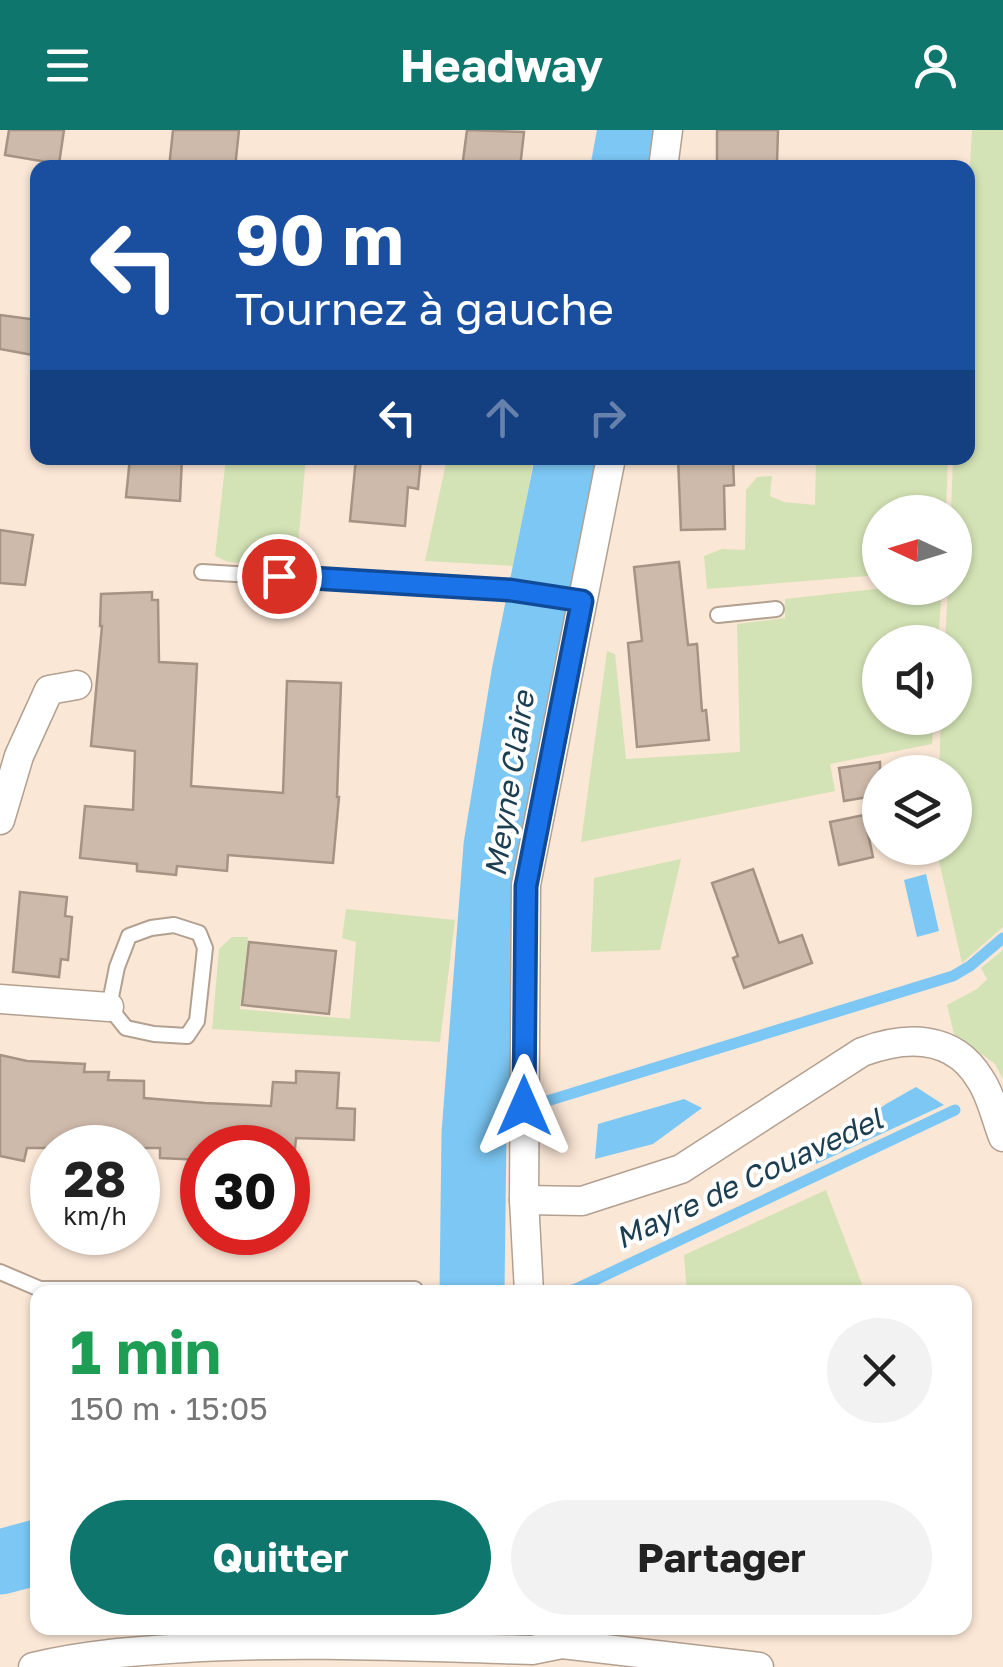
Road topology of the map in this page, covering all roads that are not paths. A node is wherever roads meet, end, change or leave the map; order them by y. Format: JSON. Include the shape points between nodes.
{"nodes":[{"id":1,"x":668,"y":130,"type":"edge"},
{"id":2,"x":663,"y":160,"type":"edge"},
{"id":3,"x":609,"y":465,"type":"edge"},
{"id":4,"x":202,"y":572,"type":"dead end"},
{"id":5,"x":570,"y":599,"type":"junction"},
{"id":6,"x":776,"y":609,"type":"dead end"},
{"id":7,"x":718,"y":615,"type":"dead end"},
{"id":8,"x":77,"y":685,"type":"dead end"},
{"id":9,"x":0,"y":820,"type":"edge"},
{"id":10,"x":0,"y":999,"type":"edge"},
{"id":11,"x":109,"y":1007,"type":"junction"},
{"id":12,"x":1003,"y":1137,"type":"edge"},
{"id":13,"x":524,"y":1200,"type":"junction"},
{"id":14,"x":0,"y":1272,"type":"edge"},
{"id":15,"x":32,"y":1285,"type":"edge"},
{"id":16,"x":529,"y":1285,"type":"edge"},
{"id":17,"x":532,"y":1648,"type":"edge"},
{"id":18,"x":32,"y":1667,"type":"edge"},
{"id":19,"x":760,"y":1667,"type":"edge"}],
"edges":[{"from":1,"to":2,"type":"street"},
{"from":3,"to":5,"type":"street"},
{"from":4,"to":5,"type":"lane"},
{"from":5,"to":13,"type":"street","via":[[526,886]]},
{"from":6,"to":7,"type":"lane"},
{"from":8,"to":9,"type":"street","via":[[50,690]]},
{"from":10,"to":11,"type":"street"},
{"from":11,"to":11,"type":"lane","via":[[128,936],[174,925],[199,933],[206,948],[200,1003],[187,1036],[126,1028]]},
{"from":12,"to":13,"type":"street","via":[[980,1079],[961,1057],[912,1040],[862,1052],[681,1169],[582,1201]]},
{"from":13,"to":16,"type":"street"},
{"from":14,"to":15,"type":"lane"},
{"from":17,"to":18,"type":"street","via":[[248,1644],[117,1652]]},
{"from":17,"to":19,"type":"street","via":[[562,1644]]}]}
